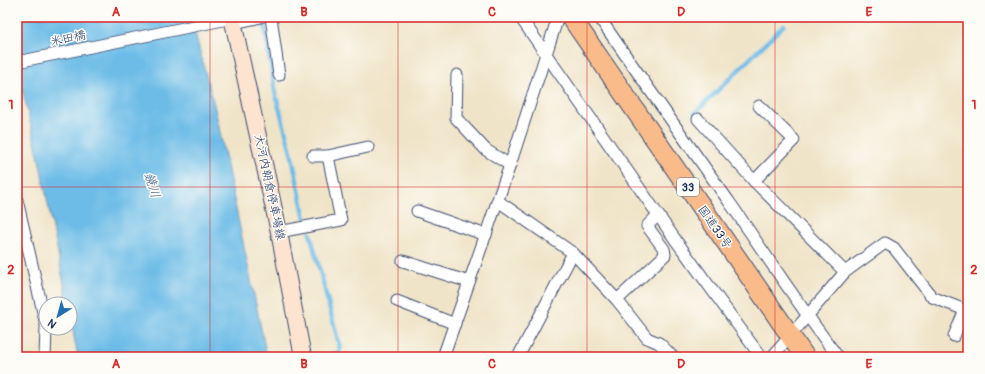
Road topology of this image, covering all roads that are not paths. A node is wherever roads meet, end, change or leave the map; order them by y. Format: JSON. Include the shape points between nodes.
{"nodes":[{"id":1,"x":261,"y":17,"type":"edge"},
{"id":2,"x":271,"y":17,"type":"edge"},
{"id":3,"x":520,"y":17,"type":"edge"},
{"id":4,"x":558,"y":17,"type":"edge"},
{"id":5,"x":571,"y":17,"type":"edge"},
{"id":6,"x":599,"y":17,"type":"edge"},
{"id":7,"x":229,"y":20,"type":"edge"},
{"id":8,"x":546,"y":54,"type":"junction"},
{"id":9,"x":17,"y":62,"type":"edge"},
{"id":10,"x":279,"y":75,"type":"dead end"},
{"id":11,"x":457,"y":75,"type":"dead end"},
{"id":12,"x":760,"y":106,"type":"dead end"},
{"id":13,"x":698,"y":119,"type":"dead end"},
{"id":14,"x":368,"y":147,"type":"dead end"},
{"id":15,"x":313,"y":156,"type":"dead end"},
{"id":16,"x":328,"y":156,"type":"junction"},
{"id":17,"x":510,"y":164,"type":"junction"},
{"id":18,"x":754,"y":181,"type":"junction"},
{"id":19,"x":17,"y":200,"type":"edge"},
{"id":20,"x":498,"y":201,"type":"junction"},
{"id":21,"x":417,"y":211,"type":"dead end"},
{"id":22,"x":658,"y":215,"type":"junction"},
{"id":23,"x":19,"y":216,"type":"edge"},
{"id":24,"x":280,"y":232,"type":"junction"},
{"id":25,"x":486,"y":235,"type":"junction"},
{"id":26,"x":573,"y":253,"type":"junction"},
{"id":27,"x":403,"y":261,"type":"dead end"},
{"id":28,"x":845,"y":272,"type":"junction"},
{"id":29,"x":469,"y":282,"type":"junction"},
{"id":30,"x":38,"y":296,"type":"edge"},
{"id":31,"x":617,"y":300,"type":"junction"},
{"id":32,"x":398,"y":301,"type":"dead end"},
{"id":33,"x":807,"y":316,"type":"junction"},
{"id":34,"x":455,"y":324,"type":"junction"},
{"id":35,"x":790,"y":335,"type":"junction"},
{"id":36,"x":46,"y":336,"type":"edge"},
{"id":37,"x":954,"y":336,"type":"dead end"},
{"id":38,"x":45,"y":357,"type":"edge"},
{"id":39,"x":303,"y":357,"type":"edge"},
{"id":40,"x":443,"y":357,"type":"edge"},
{"id":41,"x":518,"y":357,"type":"edge"},
{"id":42,"x":673,"y":357,"type":"edge"},
{"id":43,"x":761,"y":357,"type":"edge"},
{"id":44,"x":772,"y":357,"type":"edge"},
{"id":45,"x":805,"y":357,"type":"edge"},
{"id":46,"x":838,"y":357,"type":"edge"}],
"edges":[{"from":1,"to":7,"type":"street","name":"米田橋"},
{"from":2,"to":10,"type":"street"},
{"from":3,"to":8,"type":"street"},
{"from":4,"to":8,"type":"street"},
{"from":5,"to":35,"type":"highway","name":"国道33号","number":"33"},
{"from":6,"to":33,"type":"street"},
{"from":7,"to":9,"type":"street","name":"米田橋"},
{"from":7,"to":24,"type":"main road","name":"大河内朝倉停車場線"},
{"from":8,"to":17,"type":"street"},
{"from":8,"to":22,"type":"street"},
{"from":11,"to":17,"type":"street","via":[[456,118],[486,150]]},
{"from":12,"to":18,"type":"street","via":[[794,140]]},
{"from":13,"to":18,"type":"street"},
{"from":14,"to":16,"type":"street"},
{"from":15,"to":16,"type":"street"},
{"from":16,"to":24,"type":"street","via":[[341,220]]},
{"from":17,"to":20,"type":"street"},
{"from":18,"to":28,"type":"street"},
{"from":19,"to":23,"type":"street"},
{"from":20,"to":25,"type":"street"},
{"from":20,"to":26,"type":"street"},
{"from":21,"to":25,"type":"street"},
{"from":22,"to":31,"type":"street","via":[[648,226],[665,255]]},
{"from":22,"to":43,"type":"street"},
{"from":23,"to":30,"type":"street"},
{"from":24,"to":39,"type":"main road","name":"大河内朝倉停車場線"},
{"from":25,"to":29,"type":"street"},
{"from":26,"to":31,"type":"street"},
{"from":26,"to":41,"type":"street"},
{"from":27,"to":29,"type":"street"},
{"from":28,"to":33,"type":"street"},
{"from":28,"to":37,"type":"street","via":[[885,243],[894,248],[932,297],[965,310]]},
{"from":29,"to":34,"type":"street"},
{"from":31,"to":42,"type":"street","via":[[647,338],[659,343]]},
{"from":32,"to":34,"type":"street"},
{"from":33,"to":35,"type":"street"},
{"from":33,"to":46,"type":"street"},
{"from":34,"to":40,"type":"street"},
{"from":35,"to":44,"type":"street"},
{"from":35,"to":45,"type":"highway","name":"国道33号","number":"33"},
{"from":36,"to":38,"type":"street"}]}
